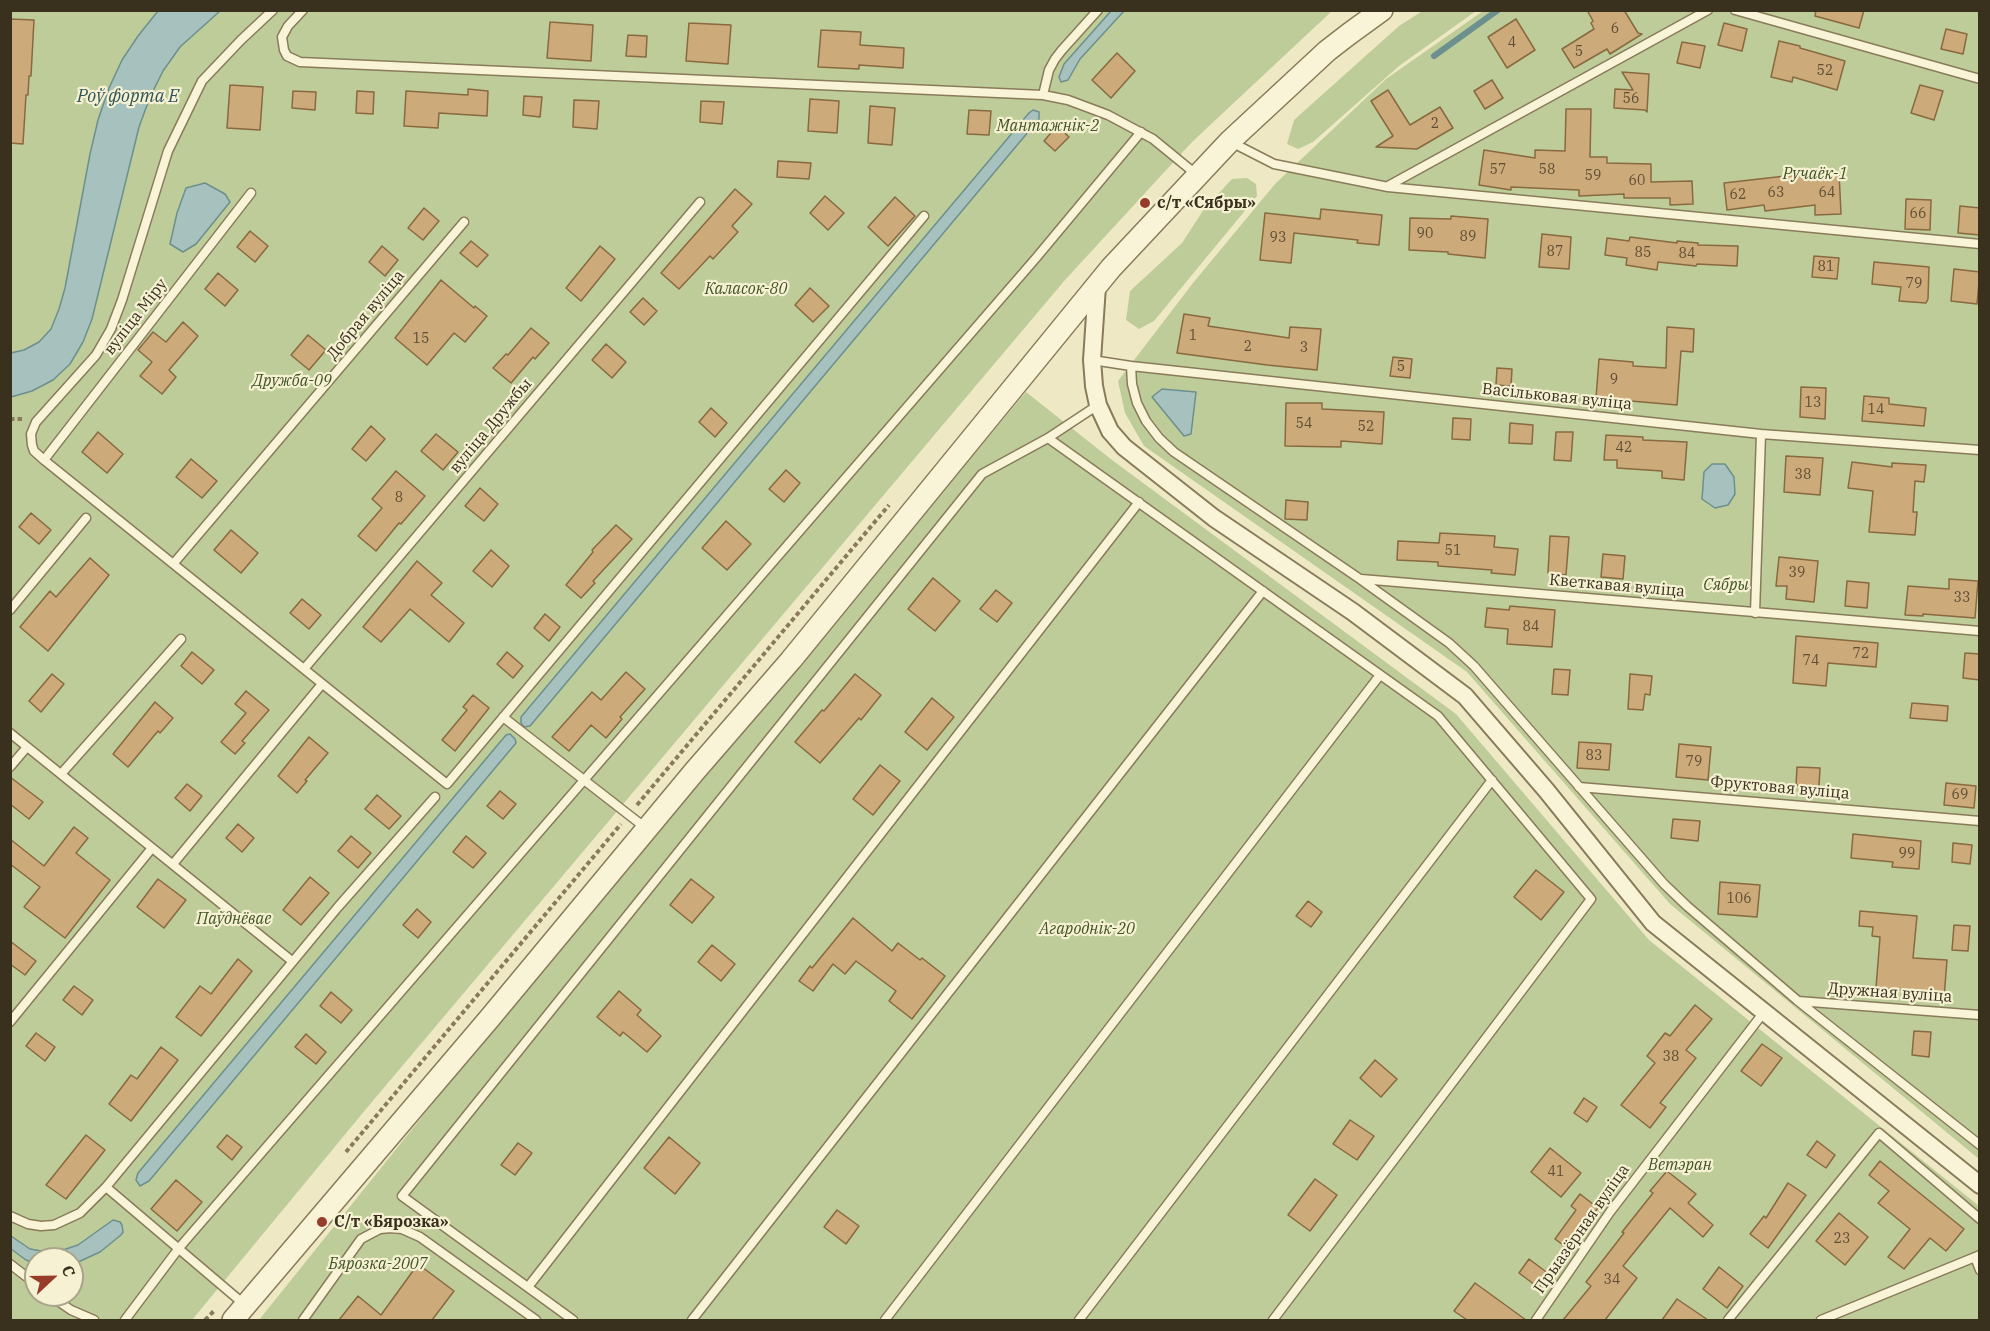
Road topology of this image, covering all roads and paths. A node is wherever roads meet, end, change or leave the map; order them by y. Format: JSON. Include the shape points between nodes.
{"nodes":[{"id":1,"x":273,"y":10,"type":"edge"},
{"id":2,"x":303,"y":10,"type":"edge"},
{"id":3,"x":1098,"y":10,"type":"edge"},
{"id":4,"x":1382,"y":10,"type":"edge"},
{"id":5,"x":1708,"y":10,"type":"edge"},
{"id":6,"x":1735,"y":10,"type":"edge"},
{"id":7,"x":1980,"y":79,"type":"edge"},
{"id":8,"x":1043,"y":95,"type":"junction"},
{"id":9,"x":1141,"y":132,"type":"junction"},
{"id":10,"x":1230,"y":141,"type":"junction"},
{"id":11,"x":1197,"y":175,"type":"junction"},
{"id":12,"x":1388,"y":187,"type":"junction"},
{"id":13,"x":251,"y":193,"type":"dead end"},
{"id":14,"x":700,"y":202,"type":"dead end"},
{"id":15,"x":924,"y":216,"type":"dead end"},
{"id":16,"x":464,"y":222,"type":"dead end"},
{"id":17,"x":1980,"y":244,"type":"edge"},
{"id":18,"x":1097,"y":286,"type":"junction"},
{"id":19,"x":1092,"y":360,"type":"junction"},
{"id":20,"x":1131,"y":366,"type":"junction"},
{"id":21,"x":1098,"y":405,"type":"junction"},
{"id":22,"x":1761,"y":434,"type":"junction"},
{"id":23,"x":1048,"y":438,"type":"junction"},
{"id":24,"x":1980,"y":450,"type":"edge"},
{"id":25,"x":44,"y":460,"type":"junction"},
{"id":26,"x":1139,"y":502,"type":"junction"},
{"id":27,"x":86,"y":518,"type":"dead end"},
{"id":28,"x":174,"y":564,"type":"junction"},
{"id":29,"x":1360,"y":579,"type":"junction"},
{"id":30,"x":1263,"y":591,"type":"junction"},
{"id":31,"x":10,"y":610,"type":"edge"},
{"id":32,"x":1755,"y":613,"type":"junction"},
{"id":33,"x":1980,"y":631,"type":"edge"},
{"id":34,"x":181,"y":639,"type":"dead end"},
{"id":35,"x":304,"y":669,"type":"junction"},
{"id":36,"x":1380,"y":675,"type":"junction"},
{"id":37,"x":322,"y":684,"type":"junction"},
{"id":38,"x":503,"y":717,"type":"junction"},
{"id":39,"x":10,"y":733,"type":"edge"},
{"id":40,"x":27,"y":747,"type":"junction"},
{"id":41,"x":10,"y":767,"type":"edge"},
{"id":42,"x":61,"y":774,"type":"junction"},
{"id":43,"x":1492,"y":780,"type":"junction"},
{"id":44,"x":583,"y":781,"type":"junction"},
{"id":45,"x":1579,"y":787,"type":"junction"},
{"id":46,"x":435,"y":797,"type":"dead end"},
{"id":47,"x":1980,"y":820,"type":"edge"},
{"id":48,"x":647,"y":829,"type":"junction"},
{"id":49,"x":152,"y":848,"type":"junction"},
{"id":50,"x":173,"y":864,"type":"junction"},
{"id":51,"x":292,"y":961,"type":"junction"},
{"id":52,"x":1798,"y":1001,"type":"junction"},
{"id":53,"x":1764,"y":1012,"type":"junction"},
{"id":54,"x":1980,"y":1015,"type":"edge"},
{"id":55,"x":10,"y":1022,"type":"edge"},
{"id":56,"x":1980,"y":1145,"type":"edge"},
{"id":57,"x":1980,"y":1185,"type":"edge"},
{"id":58,"x":106,"y":1187,"type":"junction"},
{"id":59,"x":10,"y":1216,"type":"edge"},
{"id":60,"x":1980,"y":1219,"type":"edge"},
{"id":61,"x":179,"y":1248,"type":"junction"},
{"id":62,"x":1977,"y":1256,"type":"edge"},
{"id":63,"x":10,"y":1264,"type":"edge"},
{"id":64,"x":1980,"y":1270,"type":"edge"},
{"id":65,"x":24,"y":1275,"type":"edge"},
{"id":66,"x":528,"y":1287,"type":"junction"},
{"id":67,"x":67,"y":1307,"type":"edge"},
{"id":68,"x":239,"y":1313,"type":"edge"},
{"id":69,"x":94,"y":1320,"type":"edge"},
{"id":70,"x":125,"y":1320,"type":"edge"},
{"id":71,"x":303,"y":1320,"type":"edge"},
{"id":72,"x":536,"y":1320,"type":"edge"},
{"id":73,"x":573,"y":1320,"type":"edge"},
{"id":74,"x":692,"y":1320,"type":"edge"},
{"id":75,"x":885,"y":1320,"type":"edge"},
{"id":76,"x":1079,"y":1320,"type":"edge"},
{"id":77,"x":1273,"y":1320,"type":"edge"},
{"id":78,"x":1536,"y":1320,"type":"edge"},
{"id":79,"x":1728,"y":1320,"type":"edge"},
{"id":80,"x":1821,"y":1320,"type":"edge"}],
"edges":[{"from":1,"to":25,"type":"lane","via":[[202,81],[168,151],[105,342],[33,428],[34,451]]},
{"from":2,"to":8,"type":"lane","via":[[282,37],[287,56],[300,62]]},
{"from":3,"to":8,"type":"lane","via":[[1055,59]]},
{"from":4,"to":10,"type":"street","via":[[1328,51]]},
{"from":5,"to":12,"type":"lane"},
{"from":6,"to":7,"type":"lane"},
{"from":8,"to":9,"type":"lane","via":[[1080,104]]},
{"from":9,"to":11,"type":"lane"},
{"from":9,"to":44,"type":"lane"},
{"from":10,"to":11,"type":"street"},
{"from":10,"to":12,"type":"lane","via":[[1274,164]]},
{"from":11,"to":18,"type":"street"},
{"from":12,"to":17,"type":"lane"},
{"from":13,"to":25,"type":"lane","name":"вуліца Міру"},
{"from":14,"to":35,"type":"lane","name":"вуліца Дружбы"},
{"from":15,"to":38,"type":"lane"},
{"from":16,"to":28,"type":"lane","name":"Добрая вуліца"},
{"from":18,"to":19,"type":"street"},
{"from":18,"to":48,"type":"street","via":[[791,660]]},
{"from":19,"to":20,"type":"lane","name":"Васільковая вуліца"},
{"from":19,"to":21,"type":"street"},
{"from":20,"to":22,"type":"lane","name":"Васільковая вуліца"},
{"from":20,"to":29,"type":"lane","via":[[1137,403],[1146,421],[1174,452]]},
{"from":21,"to":23,"type":"lane"},
{"from":21,"to":53,"type":"street","via":[[1110,431],[1124,447],[1214,518],[1353,612],[1465,696],[1653,923]]},
{"from":22,"to":24,"type":"lane","name":"Васільковая вуліца"},
{"from":22,"to":32,"type":"lane"},
{"from":23,"to":26,"type":"lane"},
{"from":23,"to":66,"type":"lane","via":[[982,474],[402,1196]]},
{"from":25,"to":28,"type":"lane"},
{"from":26,"to":30,"type":"lane"},
{"from":26,"to":66,"type":"lane"},
{"from":27,"to":31,"type":"lane"},
{"from":28,"to":35,"type":"lane"},
{"from":29,"to":32,"type":"lane","name":"Кветкавая вуліца"},
{"from":29,"to":45,"type":"lane","via":[[1449,643],[1474,666]]},
{"from":30,"to":36,"type":"lane"},
{"from":30,"to":74,"type":"lane"},
{"from":32,"to":33,"type":"lane","name":"Кветкавая вуліца"},
{"from":34,"to":42,"type":"lane"},
{"from":35,"to":37,"type":"lane"},
{"from":36,"to":43,"type":"lane","via":[[1438,716]]},
{"from":36,"to":75,"type":"lane"},
{"from":37,"to":38,"type":"lane","via":[[447,784]]},
{"from":37,"to":50,"type":"lane"},
{"from":38,"to":44,"type":"lane"},
{"from":39,"to":40,"type":"lane"},
{"from":40,"to":41,"type":"lane"},
{"from":40,"to":42,"type":"lane"},
{"from":42,"to":49,"type":"lane"},
{"from":43,"to":76,"type":"lane"},
{"from":43,"to":77,"type":"lane","via":[[1591,899]]},
{"from":44,"to":48,"type":"lane"},
{"from":44,"to":61,"type":"lane"},
{"from":45,"to":47,"type":"lane","name":"Фруктовая вуліца"},
{"from":45,"to":52,"type":"lane","via":[[1664,884]]},
{"from":46,"to":51,"type":"lane"},
{"from":48,"to":68,"type":"street"},
{"from":49,"to":50,"type":"lane"},
{"from":49,"to":55,"type":"lane"},
{"from":50,"to":51,"type":"lane"},
{"from":51,"to":58,"type":"lane"},
{"from":52,"to":54,"type":"lane","name":"Дружная вуліца"},
{"from":52,"to":56,"type":"lane"},
{"from":53,"to":57,"type":"street"},
{"from":53,"to":78,"type":"lane","name":"Прыазёрная вуліца","via":[[1610,1212]]},
{"from":58,"to":59,"type":"lane","via":[[80,1213],[54,1225],[28,1224]]},
{"from":58,"to":61,"type":"lane"},
{"from":60,"to":79,"type":"lane","via":[[1879,1133]]},
{"from":61,"to":68,"type":"lane"},
{"from":61,"to":70,"type":"lane"},
{"from":62,"to":64,"type":"lane"},
{"from":62,"to":80,"type":"lane"},
{"from":63,"to":65,"type":"lane"},
{"from":66,"to":73,"type":"lane"},
{"from":67,"to":69,"type":"lane"},
{"from":71,"to":72,"type":"lane","via":[[361,1239],[380,1229],[392,1228],[420,1237]]}]}
